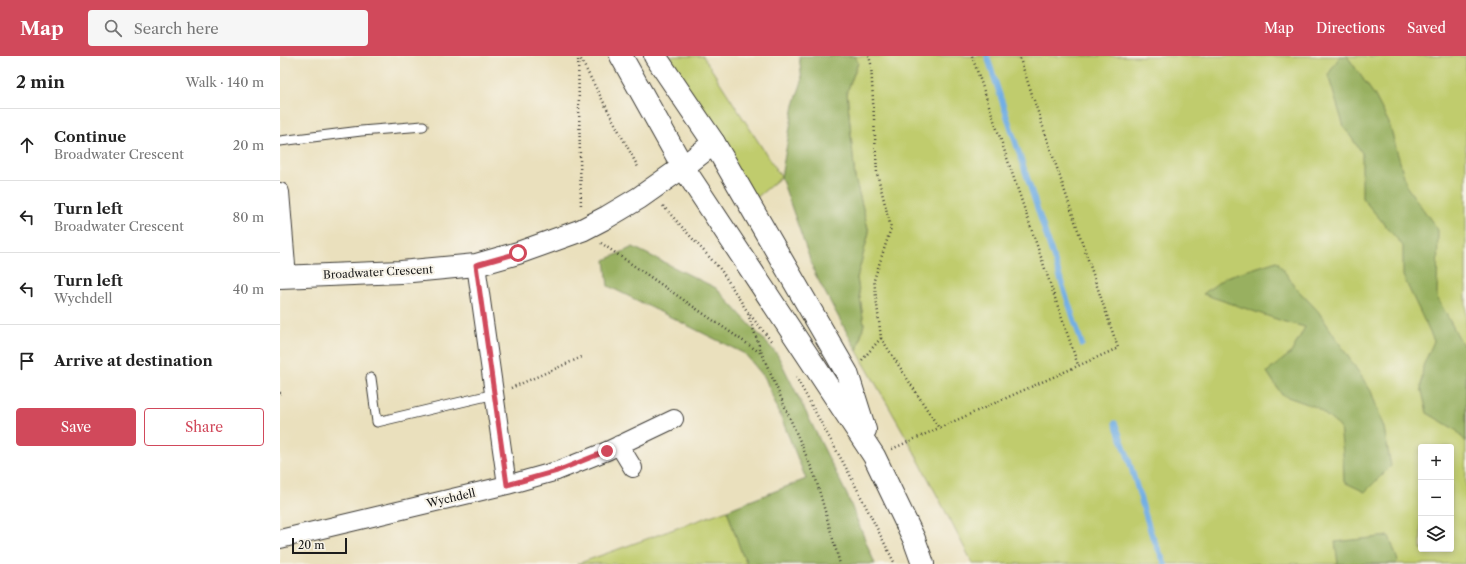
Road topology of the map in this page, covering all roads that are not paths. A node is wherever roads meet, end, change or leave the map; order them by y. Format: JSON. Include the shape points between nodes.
{"nodes":[{"id":1,"x":621,"y":56,"type":"edge"},
{"id":2,"x":656,"y":56,"type":"edge"},
{"id":3,"x":422,"y":126,"type":"dead end"},
{"id":4,"x":280,"y":140,"type":"edge"},
{"id":5,"x":714,"y":143,"type":"junction"},
{"id":6,"x":683,"y":167,"type":"junction"},
{"id":7,"x":280,"y":192,"type":"edge"},
{"id":8,"x":476,"y":265,"type":"junction"},
{"id":9,"x":284,"y":277,"type":"edge"},
{"id":10,"x":371,"y":378,"type":"dead end"},
{"id":11,"x":495,"y":395,"type":"junction"},
{"id":12,"x":674,"y":419,"type":"dead end"},
{"id":13,"x":619,"y":446,"type":"junction"},
{"id":14,"x":874,"y":456,"type":"junction"},
{"id":15,"x":632,"y":468,"type":"dead end"},
{"id":16,"x":507,"y":485,"type":"junction"},
{"id":17,"x":280,"y":539,"type":"edge"},
{"id":18,"x":923,"y":564,"type":"edge"}],
"edges":[{"from":1,"to":6,"type":"main road"},
{"from":2,"to":5,"type":"main road"},
{"from":3,"to":4,"type":"lane"},
{"from":5,"to":6,"type":"main road","name":"Broadwater Crescent"},
{"from":5,"to":14,"type":"main road","via":[[847,373]]},
{"from":6,"to":8,"type":"main road","name":"Broadwater Crescent","via":[[639,198],[582,230]]},
{"from":6,"to":14,"type":"main road"},
{"from":7,"to":9,"type":"street"},
{"from":8,"to":9,"type":"main road","name":"Broadwater Crescent","via":[[401,272]]},
{"from":8,"to":11,"type":"street"},
{"from":10,"to":11,"type":"lane","via":[[377,422]]},
{"from":11,"to":16,"type":"street"},
{"from":12,"to":13,"type":"street","name":"Wychdell"},
{"from":13,"to":15,"type":"street"},
{"from":13,"to":16,"type":"street","name":"Wychdell","via":[[557,471]]},
{"from":14,"to":18,"type":"main road","via":[[914,539]]},
{"from":16,"to":17,"type":"street","name":"Wychdell"}]}
